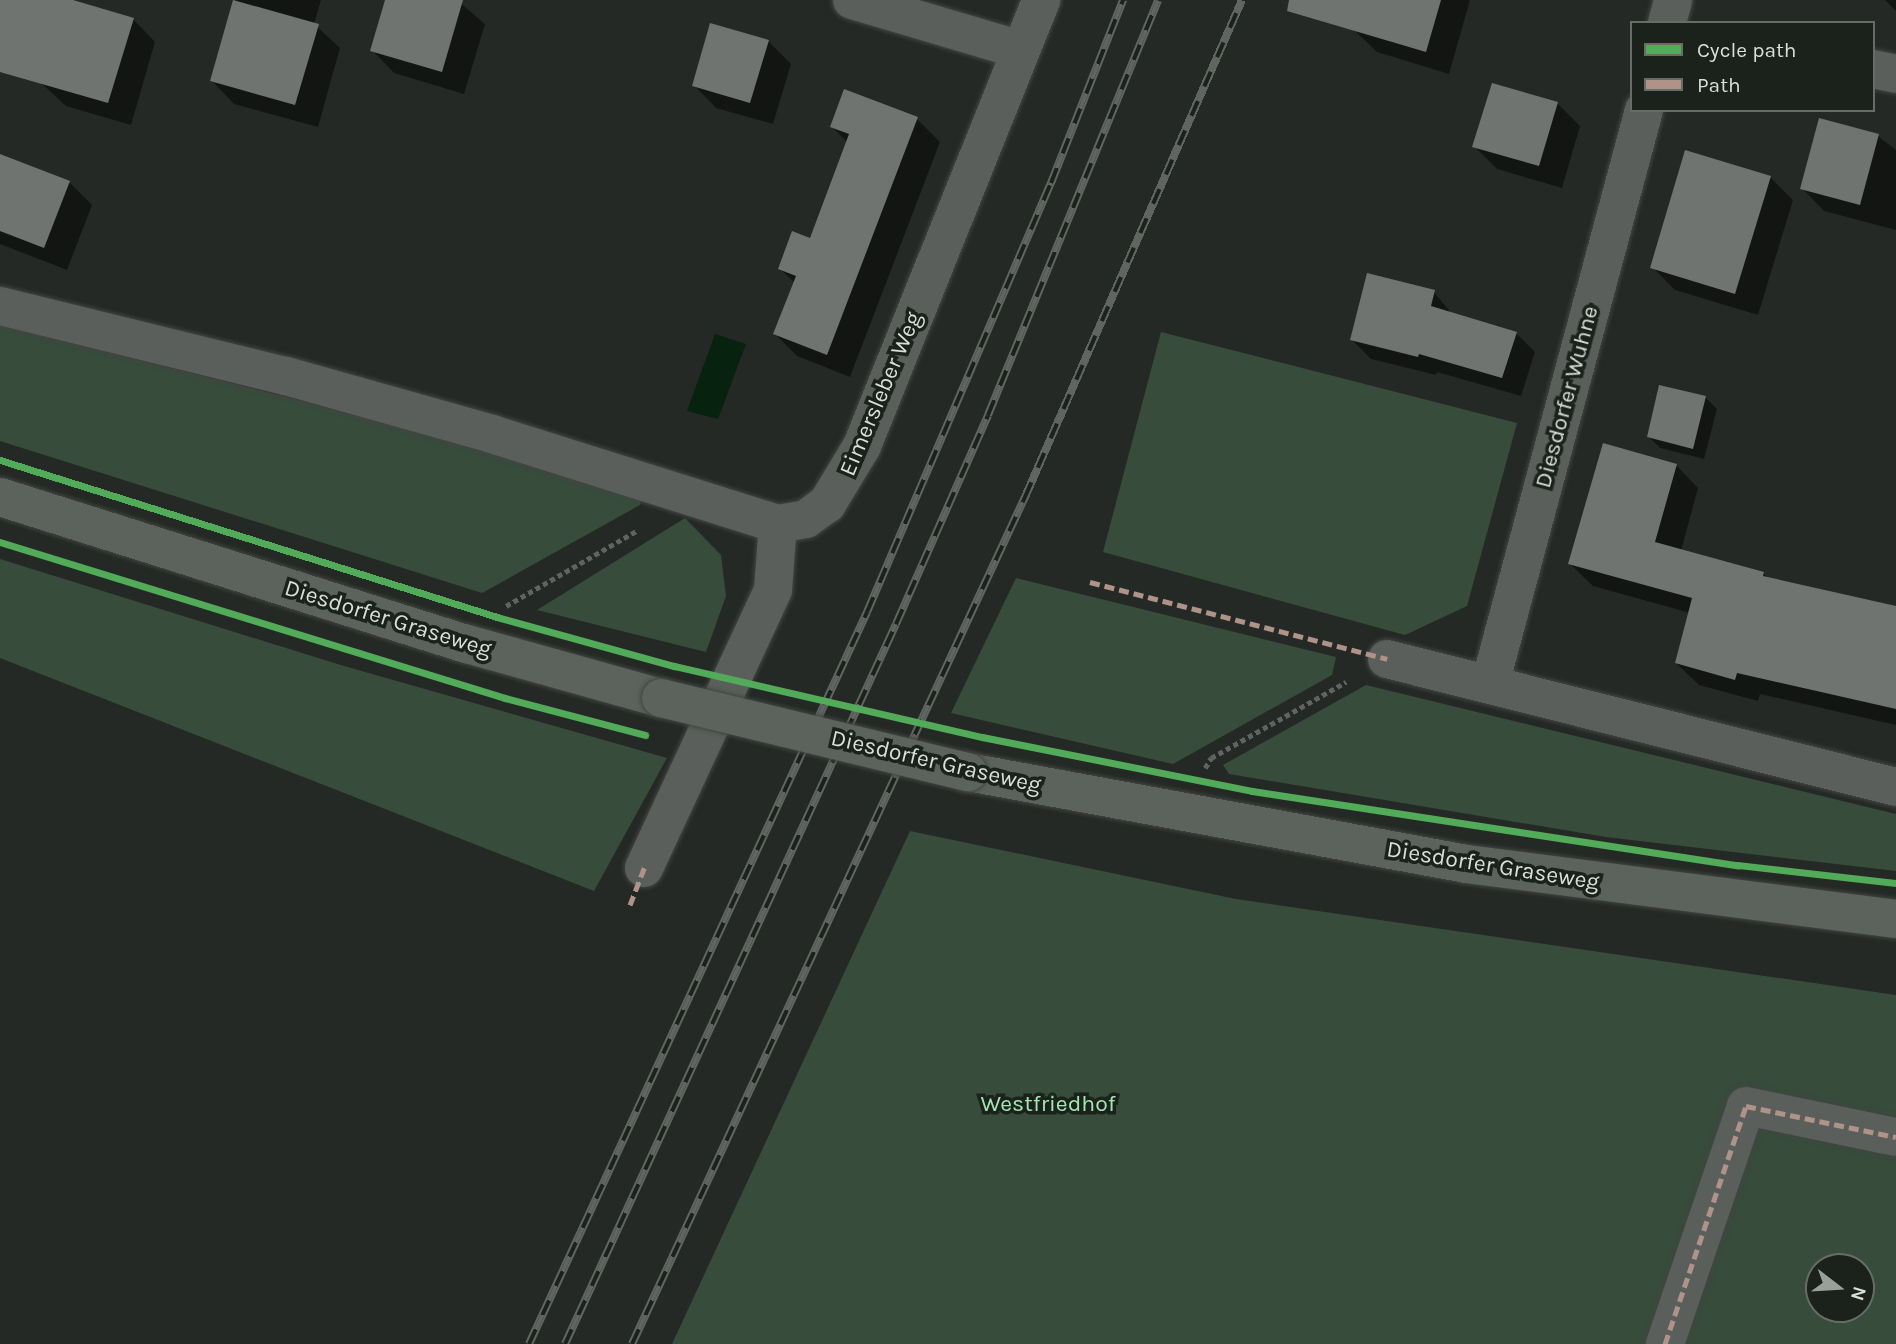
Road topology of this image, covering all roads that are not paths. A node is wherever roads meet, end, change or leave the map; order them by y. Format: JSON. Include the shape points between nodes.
{"nodes":[{"id":1,"x":852,"y":0,"type":"edge"},
{"id":2,"x":1041,"y":0,"type":"edge"},
{"id":3,"x":1021,"y":50,"type":"junction"},
{"id":4,"x":1875,"y":69,"type":"edge"},
{"id":5,"x":1896,"y":74,"type":"edge"},
{"id":6,"x":1643,"y":112,"type":"edge"},
{"id":7,"x":0,"y":306,"type":"edge"},
{"id":8,"x":0,"y":497,"type":"edge"},
{"id":9,"x":778,"y":524,"type":"junction"},
{"id":10,"x":1387,"y":659,"type":"dead end"},
{"id":11,"x":1490,"y":684,"type":"junction"},
{"id":12,"x":1896,"y":787,"type":"edge"},
{"id":13,"x":644,"y":868,"type":"dead end"},
{"id":14,"x":1896,"y":919,"type":"edge"},
{"id":15,"x":1896,"y":1137,"type":"edge"},
{"id":16,"x":1665,"y":1344,"type":"edge"}],
"edges":[{"from":1,"to":3,"type":"street"},
{"from":2,"to":3,"type":"street","name":"Eimersleber Weg"},
{"from":3,"to":9,"type":"street","name":"Eimersleber Weg","via":[[848,477],[817,512]]},
{"from":4,"to":5,"type":"street"},
{"from":6,"to":11,"type":"street","name":"Diesdorfer Wuhne"},
{"from":7,"to":9,"type":"street","via":[[492,433]]},
{"from":8,"to":14,"type":"main road","name":"Diesdorfer Graseweg","bridge":true,"via":[[467,644],[662,698],[968,772],[1467,864]]},
{"from":9,"to":13,"type":"street","via":[[773,590]]},
{"from":10,"to":11,"type":"street"},
{"from":11,"to":12,"type":"street"},
{"from":15,"to":16,"type":"street","via":[[1746,1106]]}]}
